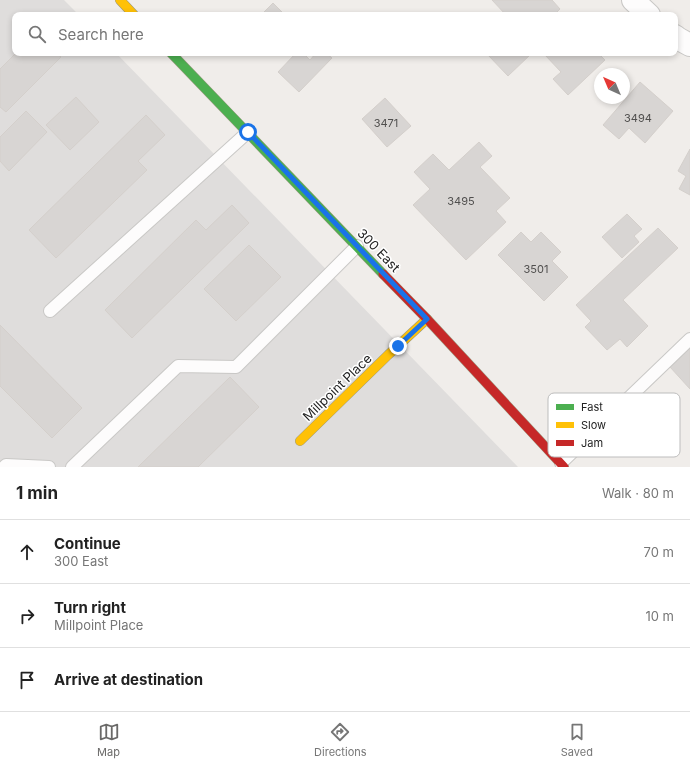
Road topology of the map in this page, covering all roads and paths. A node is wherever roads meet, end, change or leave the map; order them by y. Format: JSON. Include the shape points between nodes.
{"nodes":[{"id":1,"x":120,"y":0,"type":"edge"},
{"id":2,"x":633,"y":0,"type":"edge"},
{"id":3,"x":131,"y":12,"type":"edge"},
{"id":4,"x":646,"y":12,"type":"edge"},
{"id":5,"x":678,"y":38,"type":"edge"},
{"id":6,"x":690,"y":45,"type":"edge"},
{"id":7,"x":174,"y":56,"type":"edge"},
{"id":8,"x":248,"y":132,"type":"junction"},
{"id":9,"x":357,"y":246,"type":"junction"},
{"id":10,"x":50,"y":311,"type":"dead end"},
{"id":11,"x":427,"y":319,"type":"junction"},
{"id":12,"x":690,"y":339,"type":"edge"},
{"id":13,"x":636,"y":393,"type":"edge"},
{"id":14,"x":300,"y":441,"type":"dead end"},
{"id":15,"x":548,"y":449,"type":"edge"},
{"id":16,"x":556,"y":457,"type":"edge"},
{"id":17,"x":571,"y":457,"type":"edge"},
{"id":18,"x":563,"y":465,"type":"edge"},
{"id":19,"x":4,"y":467,"type":"edge"},
{"id":20,"x":49,"y":467,"type":"edge"},
{"id":21,"x":72,"y":467,"type":"edge"}],
"edges":[{"from":1,"to":3,"type":"street"},
{"from":2,"to":4,"type":"street"},
{"from":5,"to":6,"type":"street"},
{"from":7,"to":8,"type":"street","name":"300 East"},
{"from":8,"to":9,"type":"street","name":"300 East"},
{"from":8,"to":10,"type":"lane"},
{"from":9,"to":11,"type":"street","name":"300 East"},
{"from":9,"to":21,"type":"lane","via":[[236,367],[178,366]]},
{"from":11,"to":14,"type":"street","name":"Millpoint Place"},
{"from":11,"to":15,"type":"street","name":"300 East"},
{"from":12,"to":13,"type":"lane"},
{"from":16,"to":18,"type":"street","name":"300 East"},
{"from":17,"to":18,"type":"lane"},
{"from":19,"to":20,"type":"lane"}]}
